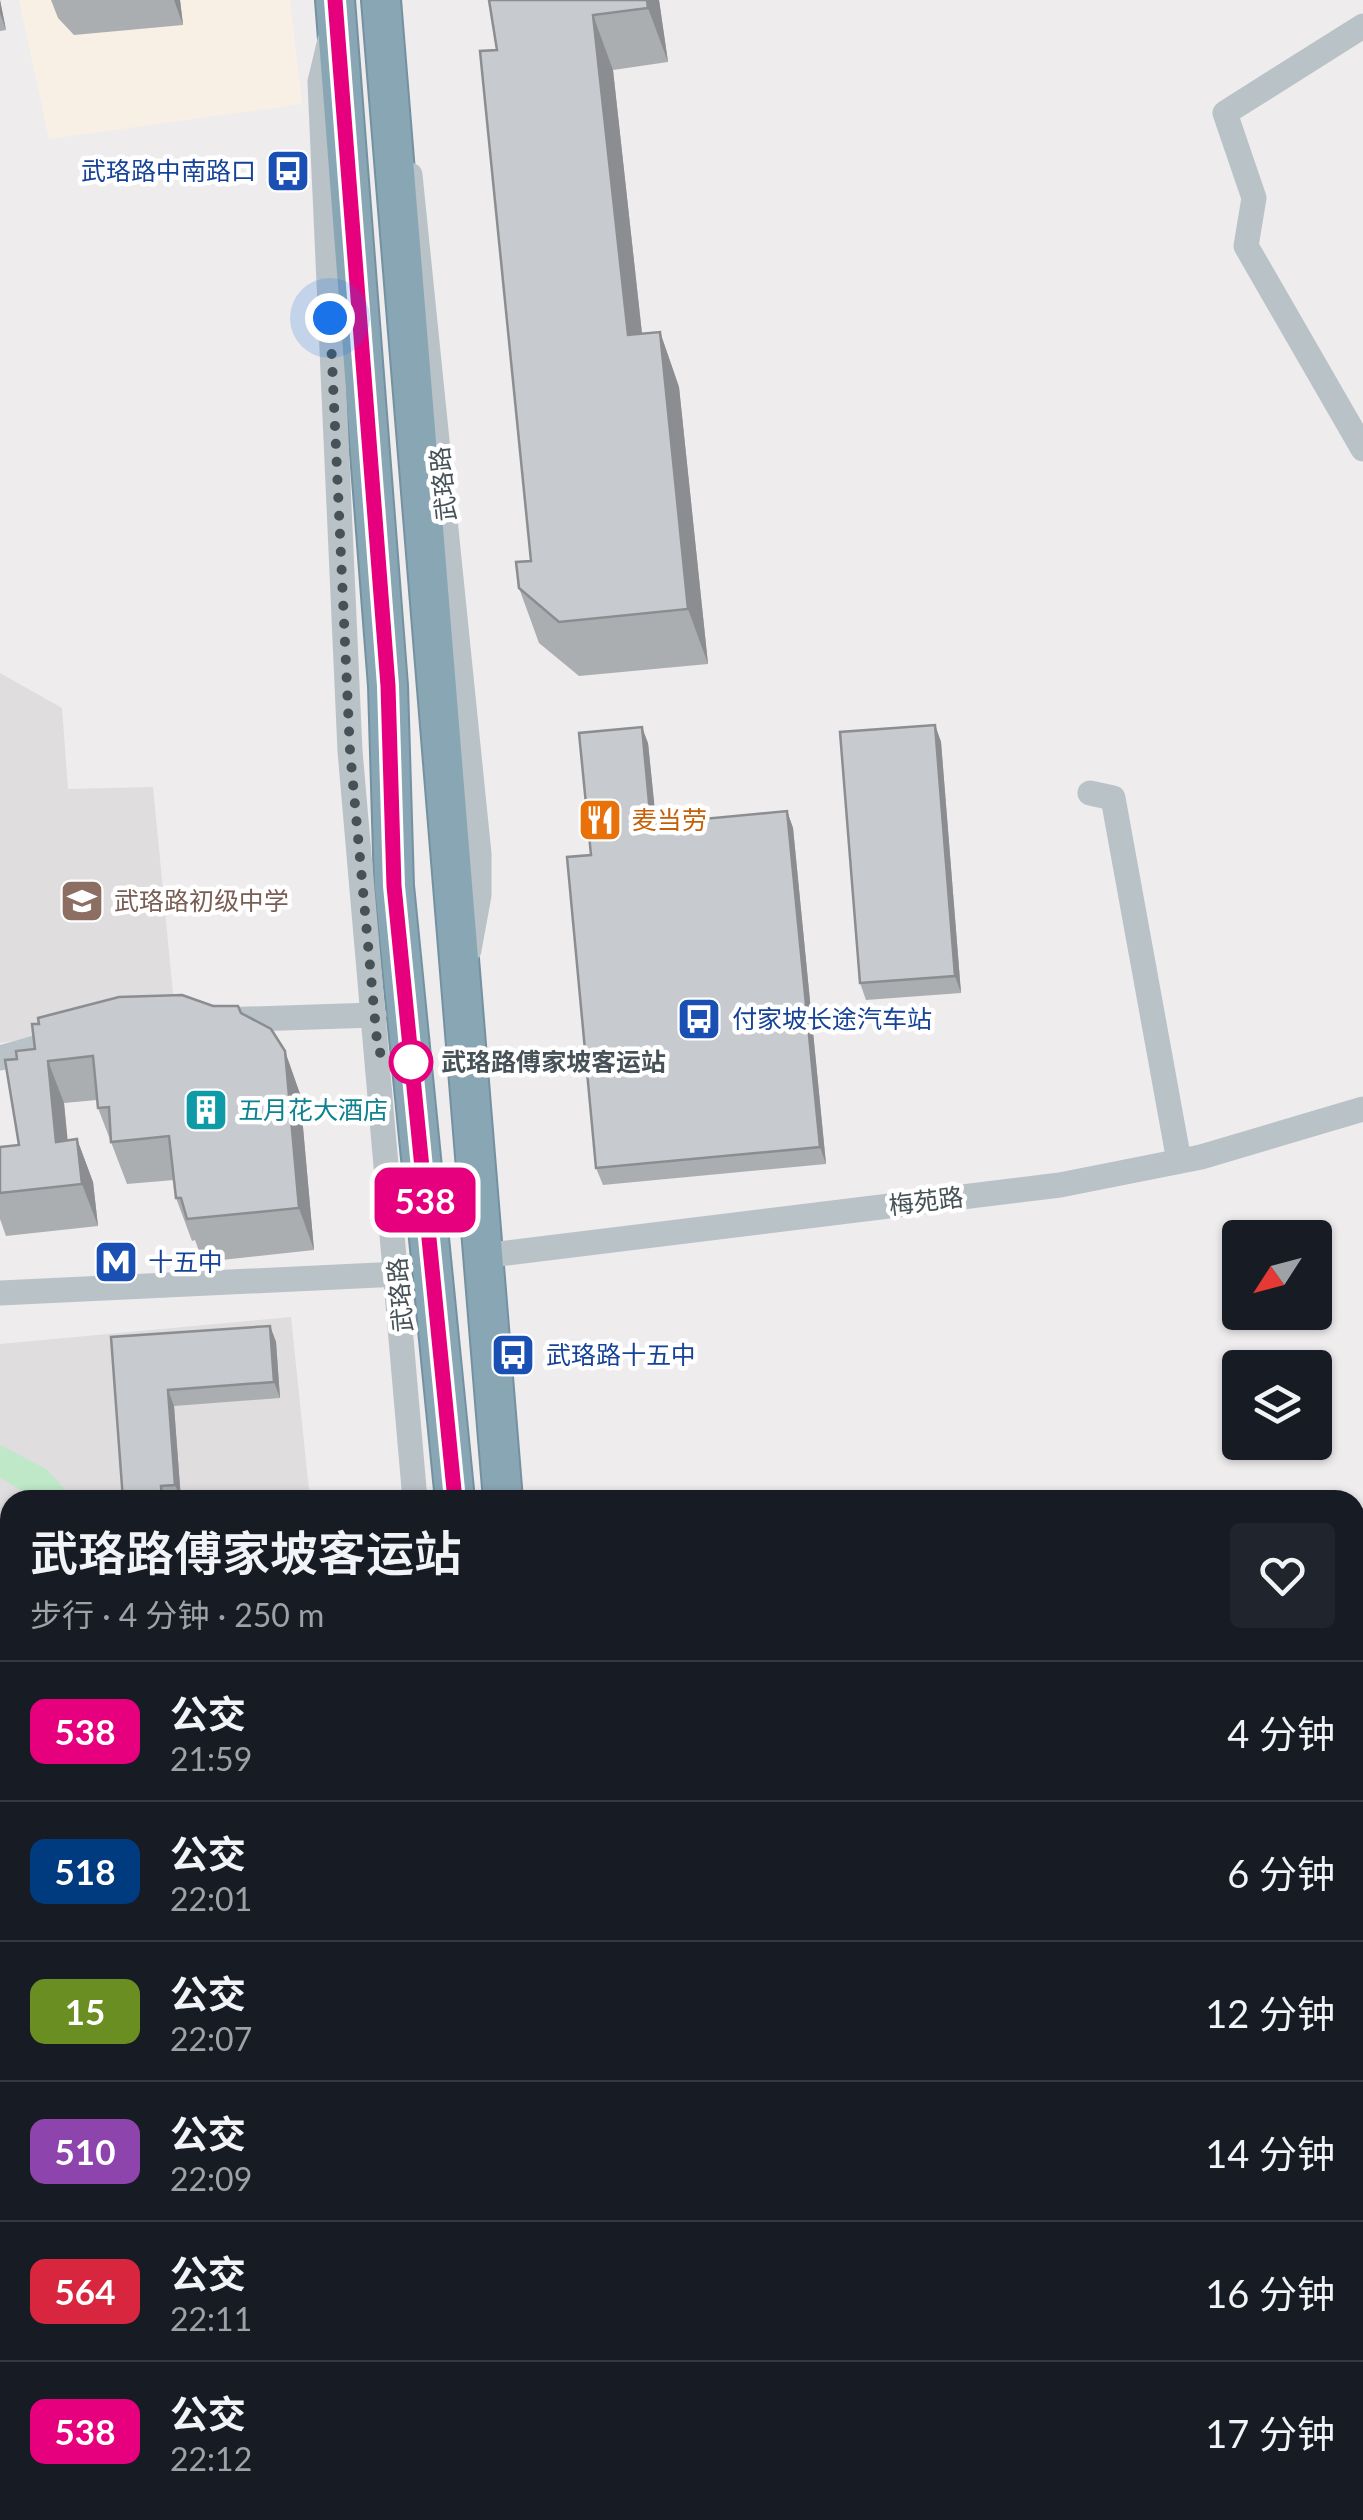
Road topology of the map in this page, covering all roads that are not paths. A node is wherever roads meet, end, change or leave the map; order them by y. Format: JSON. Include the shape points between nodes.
{"nodes":[{"id":1,"x":380,"y":0,"type":"edge"},
{"id":2,"x":336,"y":8,"type":"edge"},
{"id":3,"x":1363,"y":26,"type":"edge"},
{"id":4,"x":1363,"y":449,"type":"edge"},
{"id":5,"x":1090,"y":793,"type":"dead end"},
{"id":6,"x":374,"y":1015,"type":"junction"},
{"id":7,"x":188,"y":1021,"type":"edge"},
{"id":8,"x":87,"y":1033,"type":"edge"},
{"id":9,"x":0,"y":1058,"type":"edge"},
{"id":10,"x":1363,"y":1109,"type":"edge"},
{"id":11,"x":1179,"y":1161,"type":"junction"},
{"id":12,"x":482,"y":1256,"type":"junction"},
{"id":13,"x":398,"y":1274,"type":"junction"},
{"id":14,"x":0,"y":1293,"type":"edge"},
{"id":15,"x":415,"y":1490,"type":"edge"},
{"id":16,"x":454,"y":1490,"type":"edge"},
{"id":17,"x":502,"y":1490,"type":"edge"}],
"edges":[{"from":1,"to":12,"type":"highway","name":"武珞路"},
{"from":2,"to":6,"type":"street","name":"武珞路","via":[[320,82],[350,751]]},
{"from":2,"to":16,"type":"highway","name":"武珞路","via":[[388,686],[394,886]]},
{"from":3,"to":4,"type":"street","via":[[1225,114],[1254,198],[1246,246]]},
{"from":5,"to":11,"type":"street","via":[[1113,798]]},
{"from":6,"to":7,"type":"street"},
{"from":6,"to":13,"type":"street","name":"武珞路"},
{"from":8,"to":9,"type":"street"},
{"from":10,"to":11,"type":"street","name":"梅苑路"},
{"from":11,"to":12,"type":"street","name":"梅苑路","via":[[1060,1185]]},
{"from":12,"to":17,"type":"highway","name":"武珞路"},
{"from":13,"to":14,"type":"street"},
{"from":13,"to":15,"type":"street","name":"武珞路"}]}
